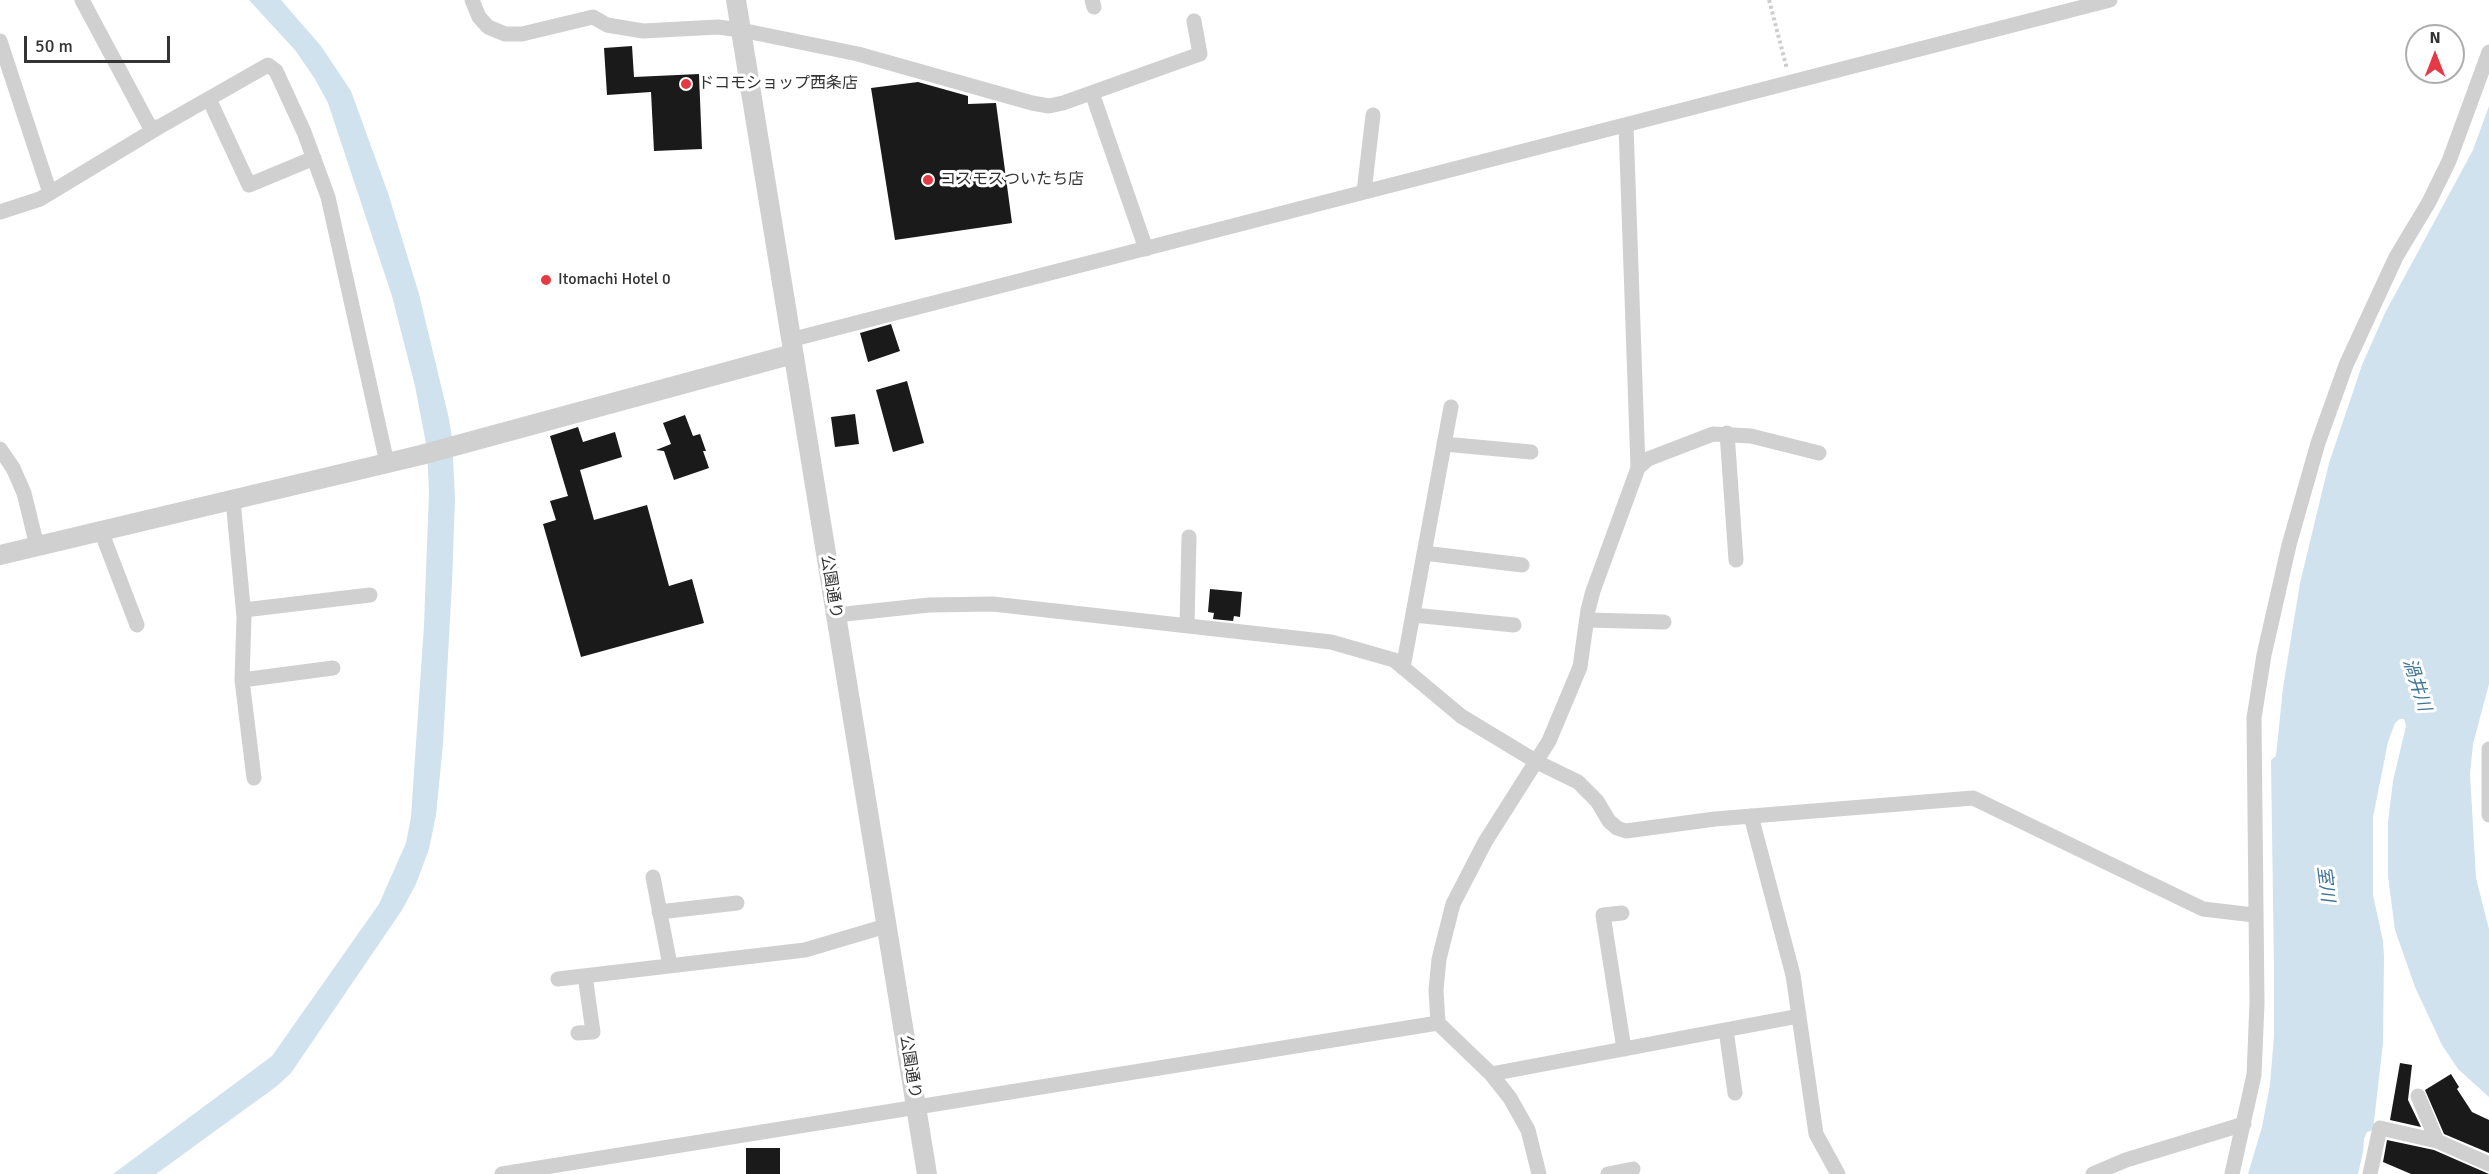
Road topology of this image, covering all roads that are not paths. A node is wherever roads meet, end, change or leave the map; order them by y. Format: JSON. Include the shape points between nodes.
{"nodes":[{"id":1,"x":82,"y":0,"type":"edge"},
{"id":2,"x":472,"y":0,"type":"edge"},
{"id":3,"x":736,"y":0,"type":"edge"},
{"id":4,"x":2110,"y":0,"type":"edge"},
{"id":5,"x":1194,"y":21,"type":"dead end"},
{"id":6,"x":741,"y":30,"type":"junction"},
{"id":7,"x":0,"y":41,"type":"edge"},
{"id":8,"x":2489,"y":52,"type":"edge"},
{"id":9,"x":1092,"y":93,"type":"junction"},
{"id":10,"x":209,"y":99,"type":"junction"},
{"id":11,"x":1373,"y":115,"type":"dead end"},
{"id":12,"x":1626,"y":125,"type":"junction"},
{"id":13,"x":159,"y":127,"type":"junction"},
{"id":14,"x":314,"y":158,"type":"junction"},
{"id":15,"x":1364,"y":192,"type":"junction"},
{"id":16,"x":50,"y":193,"type":"junction"},
{"id":17,"x":0,"y":212,"type":"edge"},
{"id":18,"x":1146,"y":249,"type":"junction"},
{"id":19,"x":792,"y":347,"type":"junction"},
{"id":20,"x":1451,"y":407,"type":"dead end"},
{"id":21,"x":1726,"y":433,"type":"junction"},
{"id":22,"x":1444,"y":444,"type":"junction"},
{"id":23,"x":0,"y":449,"type":"edge"},
{"id":24,"x":1531,"y":452,"type":"dead end"},
{"id":25,"x":1819,"y":453,"type":"dead end"},
{"id":26,"x":387,"y":463,"type":"junction"},
{"id":27,"x":1638,"y":468,"type":"junction"},
{"id":28,"x":233,"y":500,"type":"junction"},
{"id":29,"x":101,"y":531,"type":"junction"},
{"id":30,"x":1189,"y":537,"type":"dead end"},
{"id":31,"x":37,"y":546,"type":"junction"},
{"id":32,"x":1424,"y":553,"type":"junction"},
{"id":33,"x":0,"y":555,"type":"edge"},
{"id":34,"x":1736,"y":560,"type":"dead end"},
{"id":35,"x":1521,"y":565,"type":"dead end"},
{"id":36,"x":370,"y":596,"type":"dead end"},
{"id":37,"x":244,"y":610,"type":"junction"},
{"id":38,"x":836,"y":615,"type":"junction"},
{"id":39,"x":1413,"y":615,"type":"junction"},
{"id":40,"x":1587,"y":620,"type":"junction"},
{"id":41,"x":1664,"y":622,"type":"dead end"},
{"id":42,"x":138,"y":625,"type":"dead end"},
{"id":43,"x":1514,"y":625,"type":"dead end"},
{"id":44,"x":1188,"y":626,"type":"junction"},
{"id":45,"x":1403,"y":668,"type":"junction"},
{"id":46,"x":333,"y":669,"type":"dead end"},
{"id":47,"x":242,"y":680,"type":"junction"},
{"id":48,"x":2489,"y":749,"type":"edge"},
{"id":49,"x":1537,"y":762,"type":"junction"},
{"id":50,"x":254,"y":778,"type":"dead end"},
{"id":51,"x":2489,"y":815,"type":"edge"},
{"id":52,"x":1751,"y":816,"type":"junction"},
{"id":53,"x":653,"y":877,"type":"dead end"},
{"id":54,"x":737,"y":903,"type":"dead end"},
{"id":55,"x":659,"y":912,"type":"junction"},
{"id":56,"x":1622,"y":913,"type":"dead end"},
{"id":57,"x":2254,"y":915,"type":"junction"},
{"id":58,"x":886,"y":926,"type":"junction"},
{"id":59,"x":670,"y":965,"type":"junction"},
{"id":60,"x":585,"y":976,"type":"junction"},
{"id":61,"x":558,"y":979,"type":"dead end"},
{"id":62,"x":1800,"y":1016,"type":"junction"},
{"id":63,"x":1438,"y":1023,"type":"junction"},
{"id":64,"x":1725,"y":1030,"type":"junction"},
{"id":65,"x":578,"y":1033,"type":"dead end"},
{"id":66,"x":1624,"y":1049,"type":"junction"},
{"id":67,"x":1491,"y":1074,"type":"junction"},
{"id":68,"x":1735,"y":1093,"type":"dead end"},
{"id":69,"x":2418,"y":1096,"type":"dead end"},
{"id":70,"x":916,"y":1106,"type":"junction"},
{"id":71,"x":2244,"y":1124,"type":"junction"},
{"id":72,"x":2437,"y":1141,"type":"junction"},
{"id":73,"x":2489,"y":1164,"type":"edge"},
{"id":74,"x":1633,"y":1168,"type":"dead end"},
{"id":75,"x":560,"y":1169,"type":"edge"},
{"id":76,"x":502,"y":1174,"type":"edge"},
{"id":77,"x":927,"y":1174,"type":"edge"},
{"id":78,"x":1539,"y":1174,"type":"edge"},
{"id":79,"x":1608,"y":1174,"type":"edge"},
{"id":80,"x":1838,"y":1174,"type":"edge"},
{"id":81,"x":2093,"y":1174,"type":"edge"},
{"id":82,"x":2232,"y":1174,"type":"edge"},
{"id":83,"x":2370,"y":1174,"type":"edge"}],
"edges":[{"from":1,"to":13,"type":"street","via":[[150,127]]},
{"from":2,"to":6,"type":"street","via":[[488,27],[505,34],[522,34],[593,17],[607,25],[643,31],[718,27]]},
{"from":3,"to":6,"type":"street","name":"公園通り"},
{"from":4,"to":12,"type":"street"},
{"from":5,"to":9,"type":"street","via":[[1200,54]]},
{"from":6,"to":9,"type":"street","via":[[858,54],[1032,104],[1063,104]]},
{"from":6,"to":19,"type":"street","name":"公園通り"},
{"from":7,"to":16,"type":"street"},
{"from":8,"to":57,"type":"street","via":[[2449,161],[2396,257],[2346,365],[2318,443],[2289,545],[2254,718]]},
{"from":9,"to":18,"type":"street"},
{"from":10,"to":13,"type":"street"},
{"from":10,"to":14,"type":"street","via":[[249,184]]},
{"from":10,"to":14,"type":"street","via":[[268,65],[276,71]]},
{"from":11,"to":15,"type":"street"},
{"from":12,"to":15,"type":"street"},
{"from":12,"to":27,"type":"street"},
{"from":13,"to":16,"type":"street"},
{"from":14,"to":26,"type":"street","via":[[328,197]]},
{"from":15,"to":18,"type":"street"},
{"from":16,"to":17,"type":"street"},
{"from":18,"to":19,"type":"street"},
{"from":19,"to":26,"type":"street"},
{"from":19,"to":38,"type":"street","name":"公園通り"},
{"from":20,"to":22,"type":"street"},
{"from":21,"to":25,"type":"street"},
{"from":21,"to":27,"type":"street","via":[[1696,439],[1648,459]]},
{"from":21,"to":34,"type":"street"},
{"from":22,"to":24,"type":"street"},
{"from":22,"to":32,"type":"street"},
{"from":23,"to":31,"type":"street","via":[[24,493]]},
{"from":26,"to":28,"type":"street"},
{"from":27,"to":40,"type":"street","via":[[1602,565]]},
{"from":28,"to":29,"type":"street"},
{"from":28,"to":37,"type":"street"},
{"from":29,"to":31,"type":"street"},
{"from":29,"to":42,"type":"street"},
{"from":30,"to":44,"type":"street"},
{"from":31,"to":33,"type":"street"},
{"from":32,"to":35,"type":"street"},
{"from":32,"to":39,"type":"street"},
{"from":36,"to":37,"type":"street"},
{"from":37,"to":47,"type":"street"},
{"from":38,"to":44,"type":"street","via":[[929,605],[993,604]]},
{"from":38,"to":58,"type":"street","name":"公園通り"},
{"from":39,"to":43,"type":"street"},
{"from":39,"to":45,"type":"street"},
{"from":40,"to":41,"type":"street"},
{"from":40,"to":49,"type":"street","via":[[1581,667]]},
{"from":44,"to":45,"type":"street","via":[[1331,642],[1394,660]]},
{"from":45,"to":49,"type":"street","via":[[1461,716]]},
{"from":46,"to":47,"type":"street"},
{"from":47,"to":50,"type":"street"},
{"from":48,"to":51,"type":"street"},
{"from":49,"to":52,"type":"street","via":[[1578,782],[1617,828],[1634,830]]},
{"from":49,"to":63,"type":"street","via":[[1485,842],[1453,904],[1439,959]]},
{"from":52,"to":57,"type":"street","via":[[1973,798],[2203,909]]},
{"from":52,"to":62,"type":"street"},
{"from":53,"to":55,"type":"street"},
{"from":54,"to":55,"type":"street"},
{"from":55,"to":59,"type":"street"},
{"from":56,"to":66,"type":"street","via":[[1603,915]]},
{"from":57,"to":71,"type":"street","via":[[2254,1075]]},
{"from":58,"to":59,"type":"street","via":[[805,950]]},
{"from":58,"to":70,"type":"street","name":"公園通り"},
{"from":59,"to":60,"type":"street"},
{"from":60,"to":61,"type":"street"},
{"from":60,"to":65,"type":"street","via":[[593,1032]]},
{"from":62,"to":64,"type":"street"},
{"from":62,"to":80,"type":"street","via":[[1816,1134]]},
{"from":63,"to":67,"type":"street"},
{"from":63,"to":70,"type":"street"},
{"from":64,"to":66,"type":"street"},
{"from":64,"to":68,"type":"street"},
{"from":66,"to":67,"type":"street"},
{"from":67,"to":78,"type":"street","via":[[1528,1130]]},
{"from":69,"to":72,"type":"street"},
{"from":70,"to":75,"type":"street"},
{"from":70,"to":77,"type":"street","name":"公園通り"},
{"from":71,"to":81,"type":"street"},
{"from":71,"to":82,"type":"street"},
{"from":72,"to":73,"type":"street"},
{"from":72,"to":83,"type":"street","via":[[2380,1128]]},
{"from":74,"to":79,"type":"street"},
{"from":75,"to":76,"type":"street"}]}
